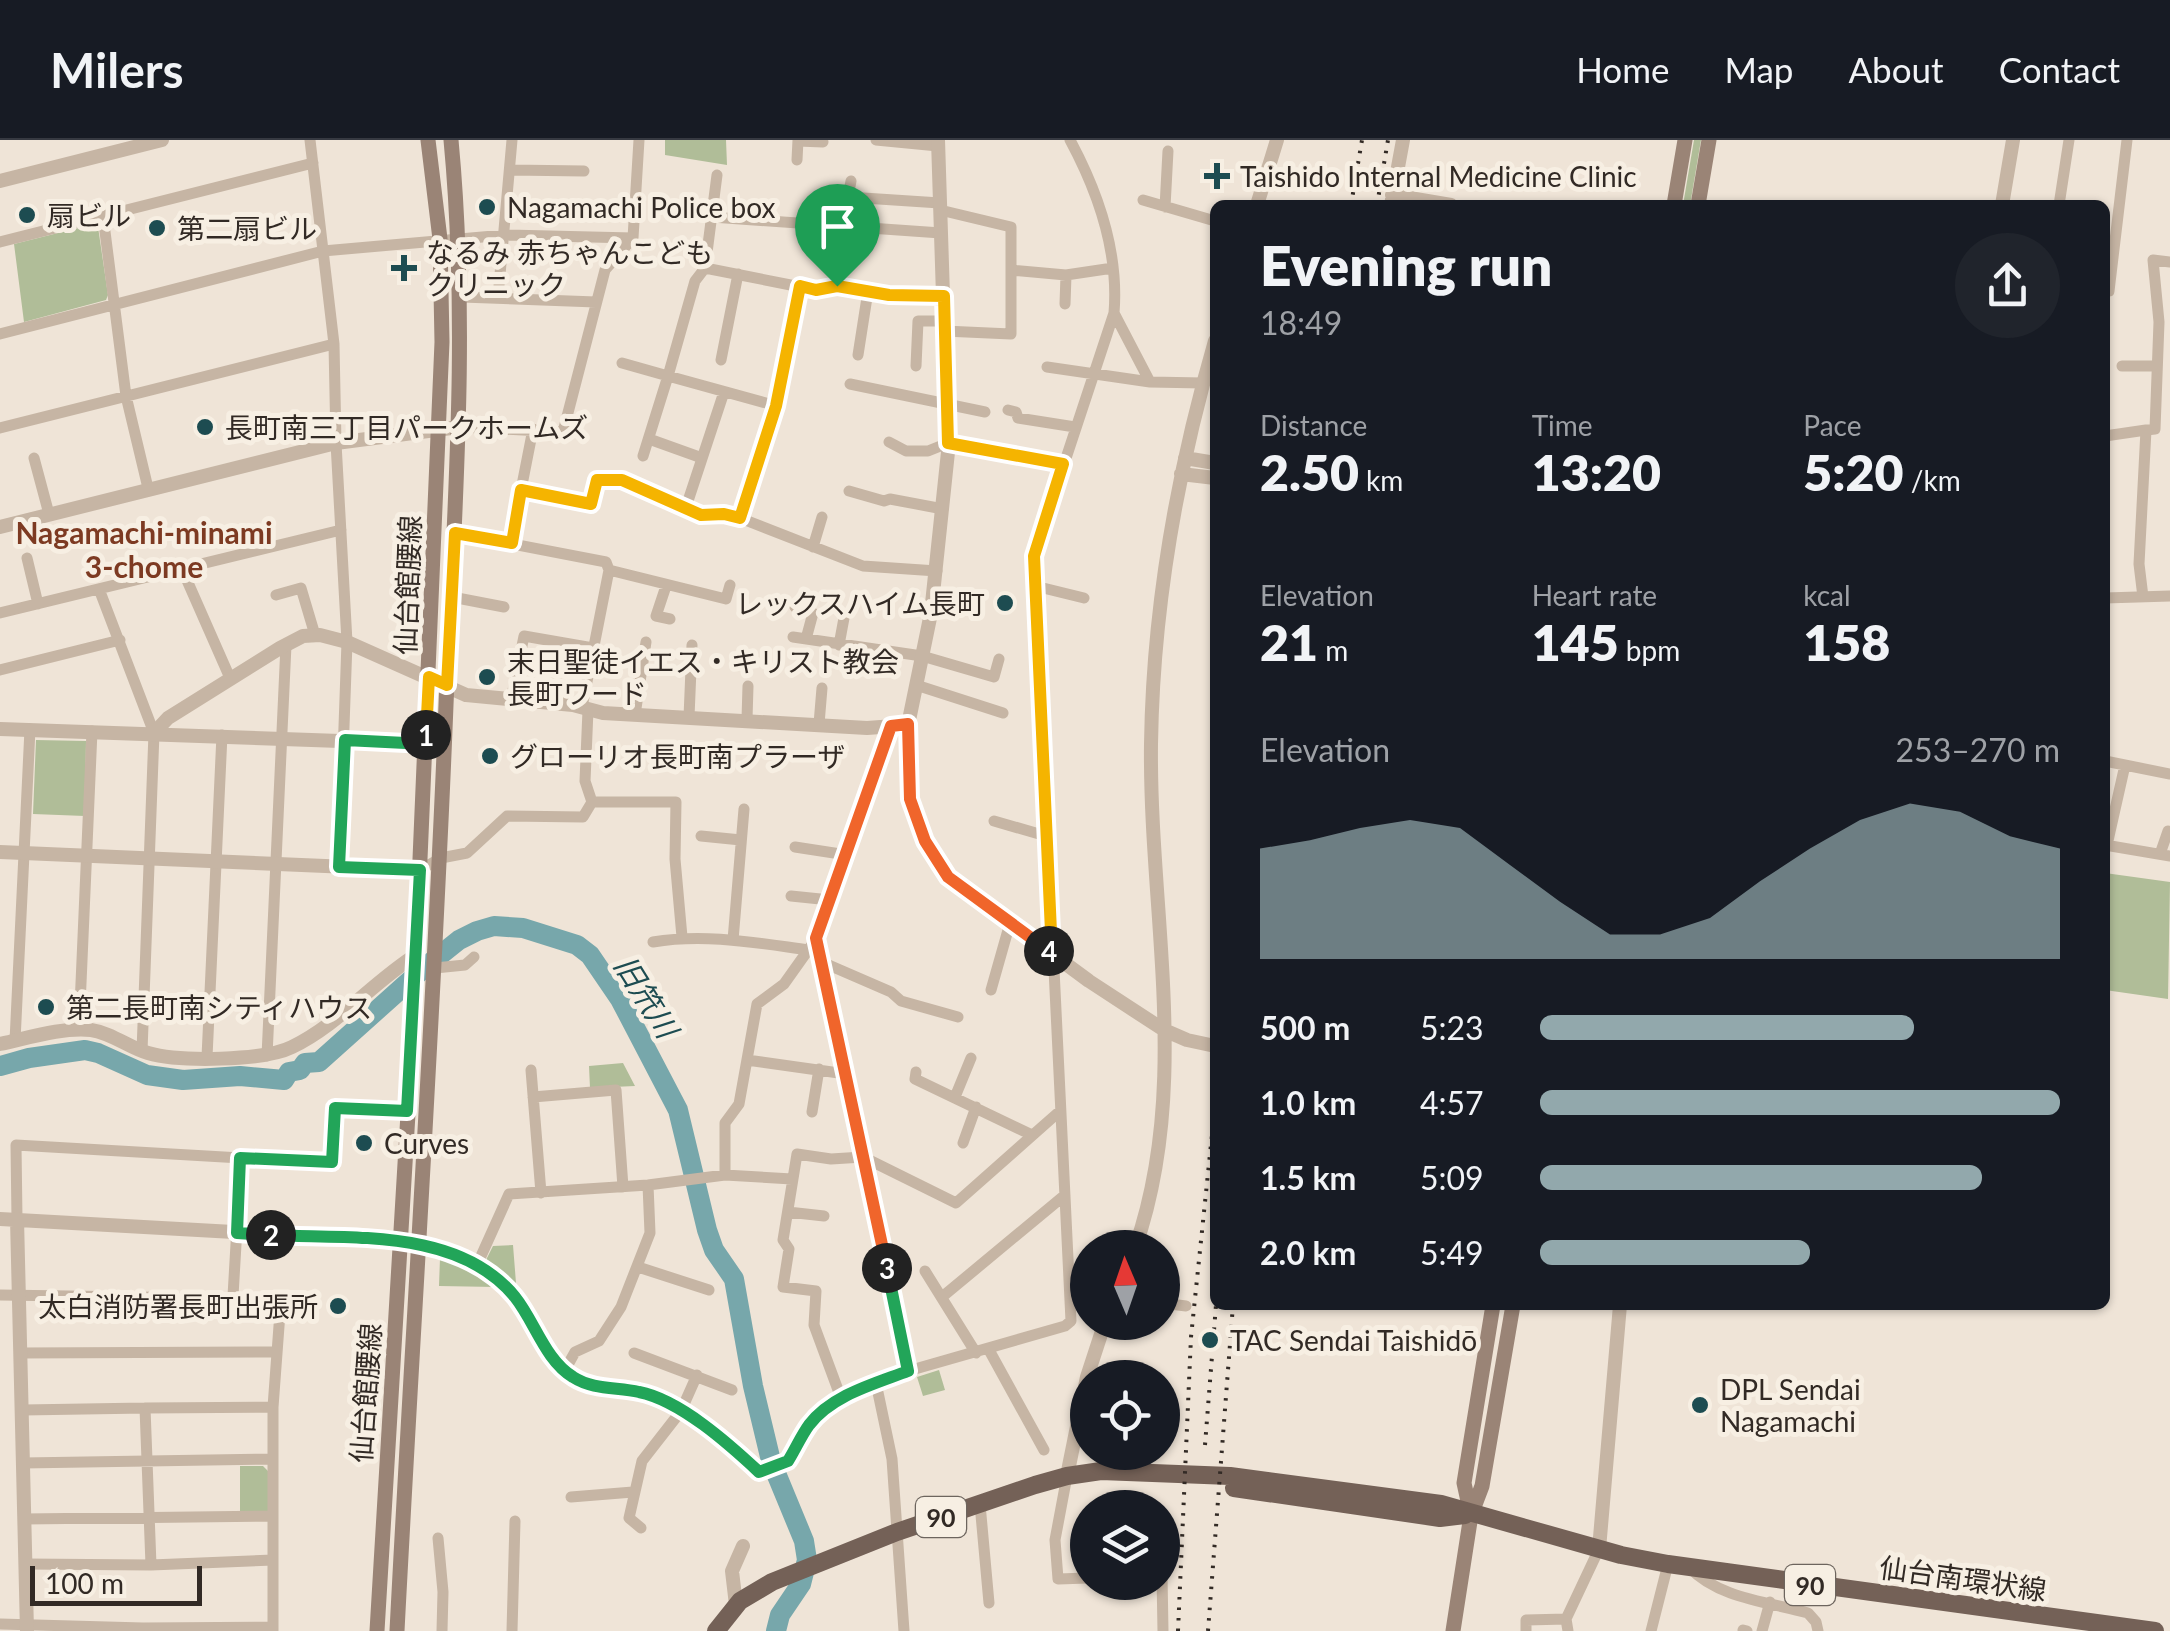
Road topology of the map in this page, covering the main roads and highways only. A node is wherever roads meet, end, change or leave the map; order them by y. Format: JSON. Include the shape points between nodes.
{"nodes":[{"id":1,"x":428,"y":140,"type":"edge"},
{"id":2,"x":451,"y":140,"type":"edge"},
{"id":3,"x":1684,"y":140,"type":"edge"},
{"id":4,"x":1709,"y":140,"type":"edge"},
{"id":5,"x":1675,"y":200,"type":"edge"},
{"id":6,"x":1699,"y":200,"type":"edge"},
{"id":7,"x":1492,"y":1310,"type":"edge"},
{"id":8,"x":1512,"y":1310,"type":"edge"},
{"id":9,"x":1470,"y":1515,"type":"junction"},
{"id":10,"x":2144,"y":1630,"type":"edge"},
{"id":11,"x":377,"y":1631,"type":"edge"},
{"id":12,"x":397,"y":1631,"type":"edge"},
{"id":13,"x":716,"y":1631,"type":"edge"},
{"id":14,"x":1453,"y":1631,"type":"edge"}],
"edges":[{"from":1,"to":11,"type":"main road","name":"仙台館腰線","via":[[440,238],[442,342],[416,958]]},
{"from":2,"to":12,"type":"main road","name":"仙台館腰線","via":[[462,297],[459,427]]},
{"from":3,"to":5,"type":"main road"},
{"from":4,"to":6,"type":"main road"},
{"from":7,"to":9,"type":"main road","via":[[1464,1483]]},
{"from":8,"to":9,"type":"main road","via":[[1482,1486]]},
{"from":9,"to":10,"type":"main road","name":"仙台南環状線","number":"90","via":[[1690,1568]]},
{"from":9,"to":13,"type":"main road","name":"仙台南環状線","number":"90","via":[[1442,1504],[1230,1476],[1067,1476],[816,1562],[736,1605]]},
{"from":9,"to":14,"type":"main road"}]}
